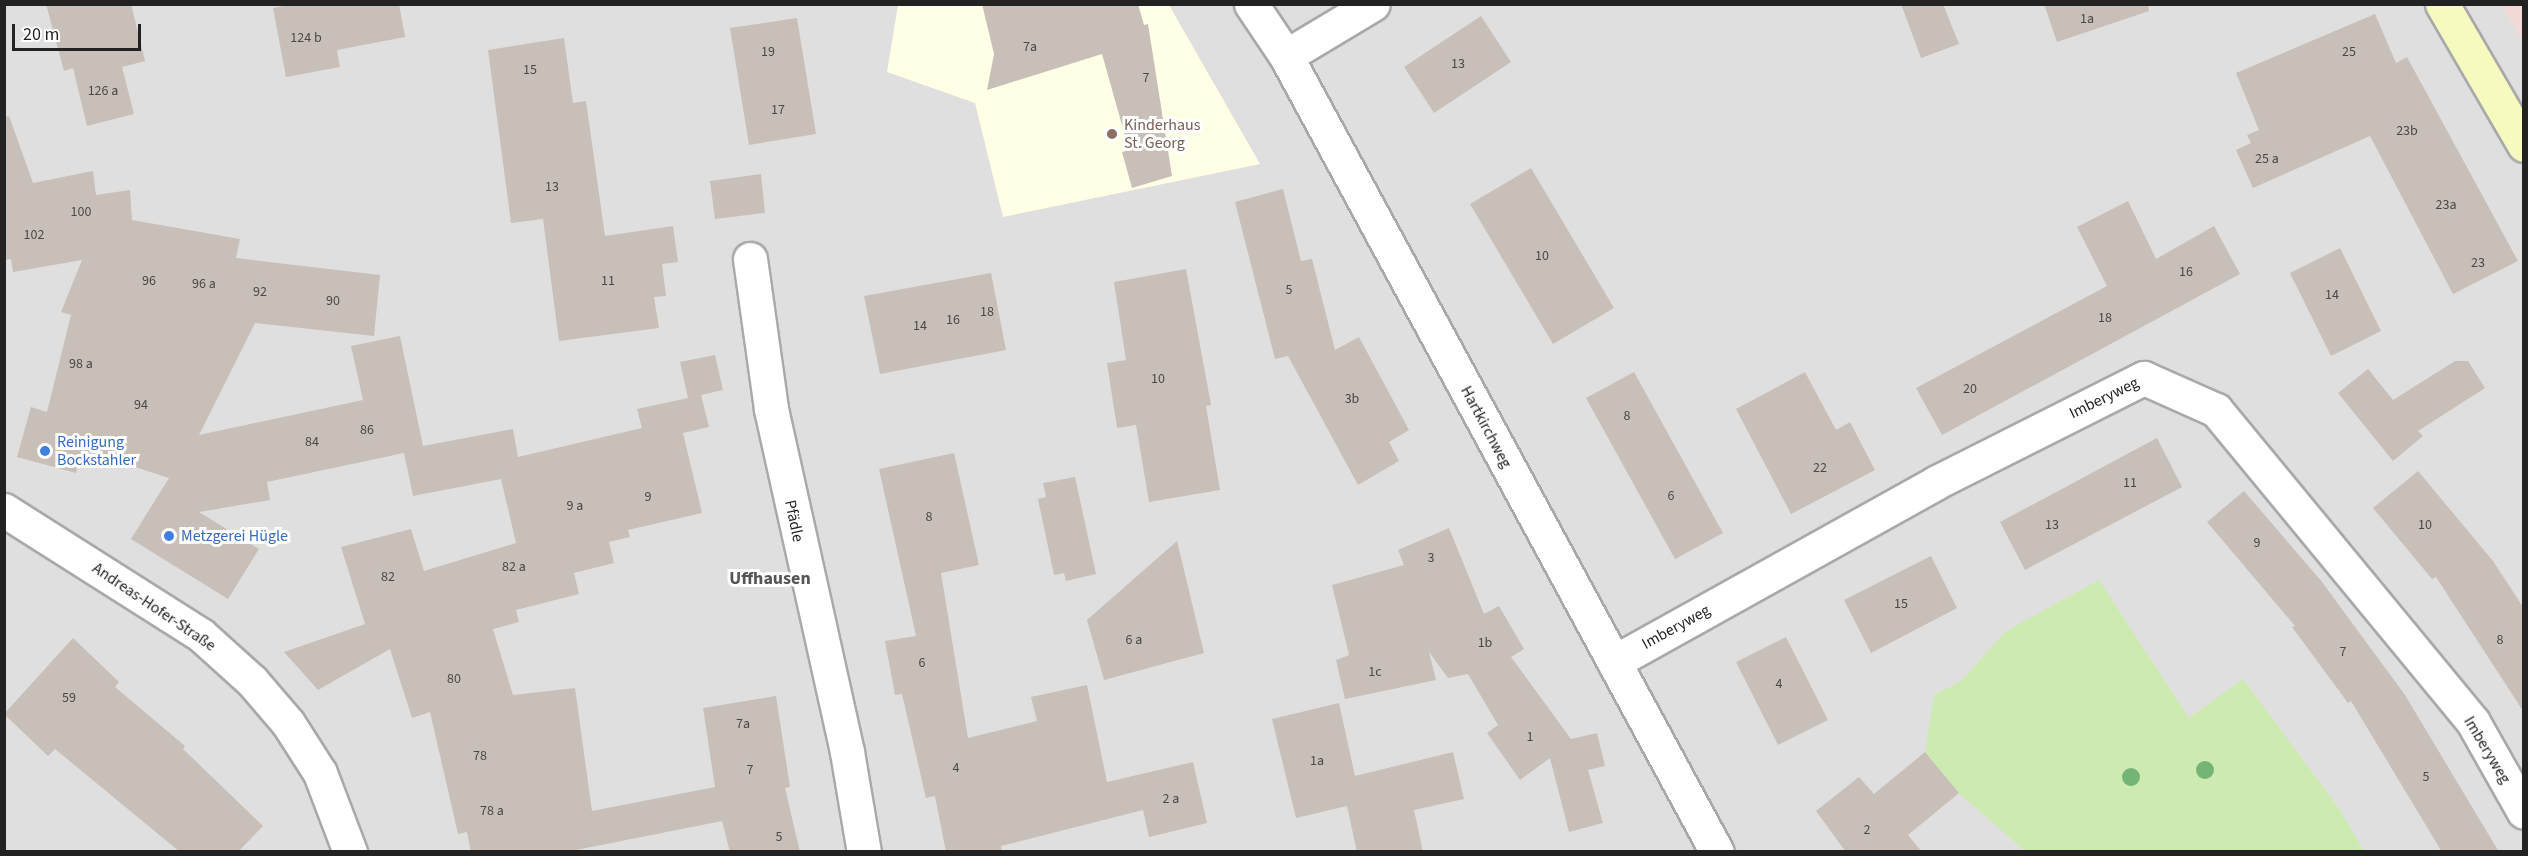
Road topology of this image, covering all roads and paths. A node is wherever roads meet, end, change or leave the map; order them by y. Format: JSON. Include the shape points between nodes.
{"nodes":[{"id":1,"x":1251,"y":4,"type":"edge"},
{"id":2,"x":1373,"y":4,"type":"edge"},
{"id":3,"x":2442,"y":4,"type":"edge"},
{"id":4,"x":1286,"y":56,"type":"junction"},
{"id":5,"x":2523,"y":145,"type":"edge"},
{"id":6,"x":750,"y":259,"type":"dead end"},
{"id":7,"x":4,"y":510,"type":"edge"},
{"id":8,"x":1614,"y":663,"type":"junction"},
{"id":9,"x":2523,"y":812,"type":"edge"},
{"id":10,"x":350,"y":852,"type":"edge"},
{"id":11,"x":864,"y":852,"type":"edge"},
{"id":12,"x":1717,"y":852,"type":"edge"}],
"edges":[{"from":1,"to":4,"type":"street","name":"Hartkirchweg"},
{"from":2,"to":4,"type":"street"},
{"from":3,"to":5,"type":"street"},
{"from":4,"to":8,"type":"street","name":"Hartkirchweg"},
{"from":6,"to":11,"type":"street","name":"Pfädle","via":[[771,409],[847,752]]},
{"from":7,"to":10,"type":"street","name":"Andreas-Hofer-Straße","via":[[201,635],[252,681],[288,723],[320,773]]},
{"from":8,"to":9,"type":"street","name":"Imberyweg","via":[[1935,483],[2144,378],[2216,410],[2473,722]]},
{"from":8,"to":12,"type":"street","name":"Hartkirchweg"}]}
